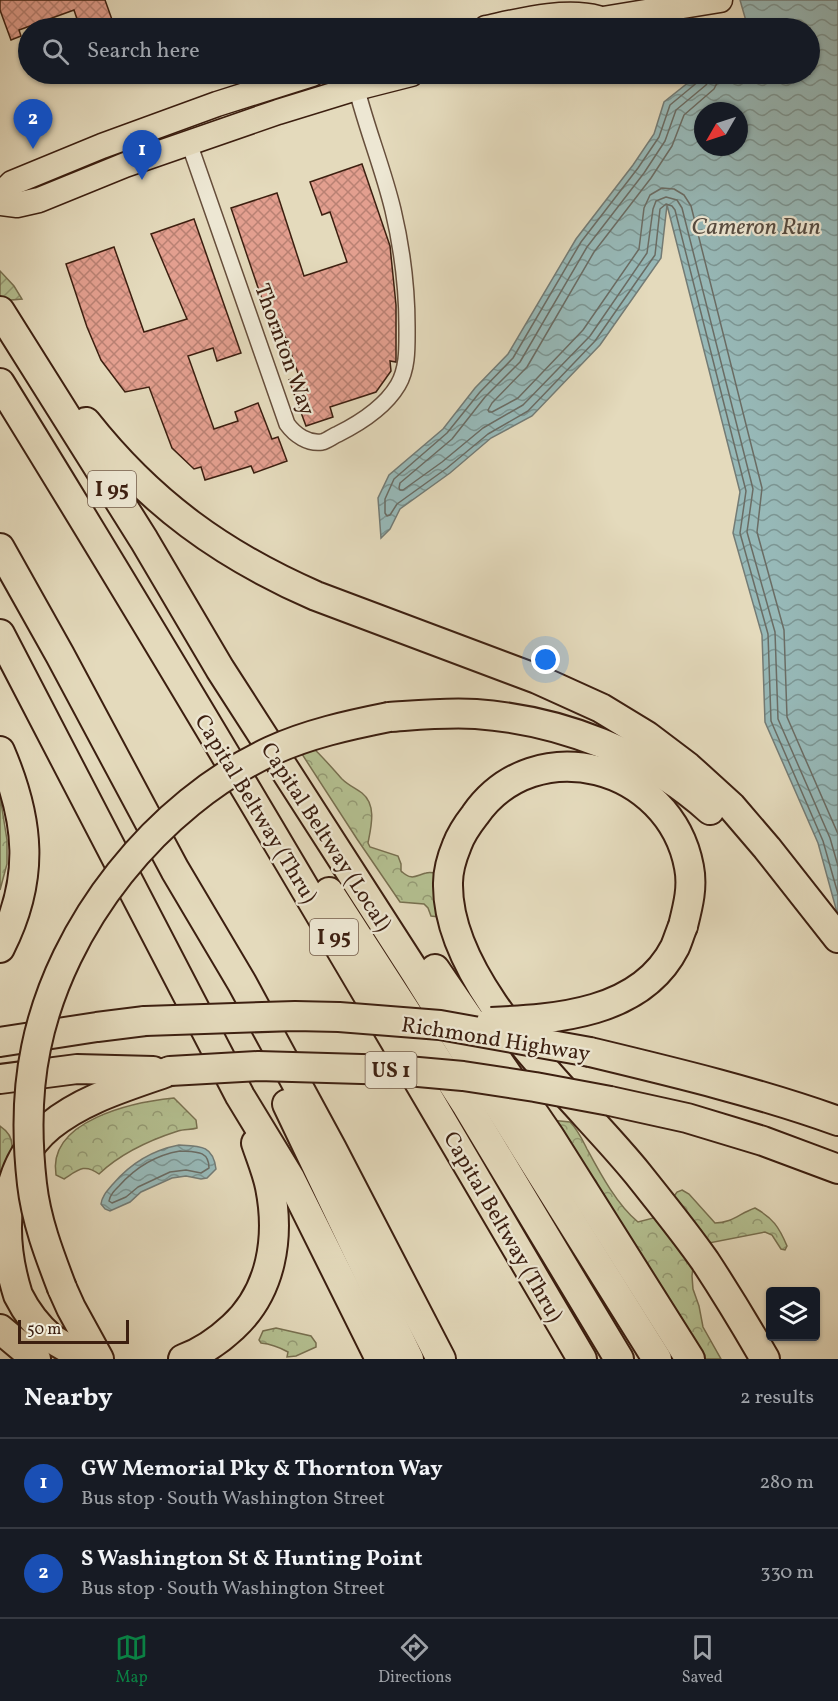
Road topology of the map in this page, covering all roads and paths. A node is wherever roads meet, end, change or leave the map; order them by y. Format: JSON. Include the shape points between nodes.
{"nodes":[{"id":1,"x":720,"y":0,"type":"edge"},
{"id":2,"x":715,"y":1,"type":"edge"},
{"id":3,"x":541,"y":18,"type":"edge"},
{"id":4,"x":599,"y":18,"type":"edge"},
{"id":5,"x":609,"y":18,"type":"edge"},
{"id":6,"x":281,"y":84,"type":"edge"},
{"id":7,"x":347,"y":84,"type":"edge"},
{"id":8,"x":355,"y":84,"type":"edge"},
{"id":9,"x":189,"y":143,"type":"junction"},
{"id":10,"x":0,"y":195,"type":"edge"},
{"id":11,"x":0,"y":203,"type":"edge"},
{"id":12,"x":0,"y":310,"type":"edge"},
{"id":13,"x":0,"y":383,"type":"edge"},
{"id":14,"x":82,"y":517,"type":"junction"},
{"id":15,"x":0,"y":548,"type":"edge"},
{"id":16,"x":0,"y":634,"type":"edge"},
{"id":17,"x":0,"y":751,"type":"edge"},
{"id":18,"x":312,"y":813,"type":"junction"},
{"id":19,"x":175,"y":870,"type":"junction"},
{"id":20,"x":834,"y":932,"type":"edge"},
{"id":21,"x":0,"y":948,"type":"edge"},
{"id":22,"x":440,"y":1025,"type":"junction"},
{"id":23,"x":0,"y":1042,"type":"edge"},
{"id":24,"x":170,"y":1071,"type":"junction"},
{"id":25,"x":0,"y":1079,"type":"edge"},
{"id":26,"x":240,"y":1096,"type":"junction"},
{"id":27,"x":838,"y":1121,"type":"edge"},
{"id":28,"x":838,"y":1170,"type":"edge"},
{"id":29,"x":0,"y":1329,"type":"edge"},
{"id":30,"x":36,"y":1359,"type":"edge"},
{"id":31,"x":92,"y":1359,"type":"edge"},
{"id":32,"x":99,"y":1359,"type":"edge"},
{"id":33,"x":183,"y":1359,"type":"edge"},
{"id":34,"x":380,"y":1359,"type":"edge"},
{"id":35,"x":409,"y":1359,"type":"edge"},
{"id":36,"x":441,"y":1359,"type":"edge"},
{"id":37,"x":582,"y":1359,"type":"edge"},
{"id":38,"x":619,"y":1359,"type":"edge"},
{"id":39,"x":657,"y":1359,"type":"edge"},
{"id":40,"x":690,"y":1359,"type":"edge"},
{"id":41,"x":765,"y":1359,"type":"edge"}],
"edges":[{"from":1,"to":2,"type":"main road"},
{"from":2,"to":5,"type":"main road"},
{"from":3,"to":4,"type":"main road"},
{"from":6,"to":10,"type":"main road","via":[[102,146],[12,183]]},
{"from":7,"to":9,"type":"main road"},
{"from":8,"to":9,"type":"street","name":"Thornton Way","via":[[393,209],[403,256],[407,352],[401,379],[383,403],[322,442],[305,440],[287,424]]},
{"from":9,"to":11,"type":"main road","via":[[39,200],[17,205]]},
{"from":12,"to":18,"type":"highway","name":"Capital Beltway (Local)","number":"I 95"},
{"from":12,"to":20,"type":"highway","via":[[94,432],[189,524],[284,582],[537,680],[601,708],[647,736],[688,766],[731,806]]},
{"from":13,"to":14,"type":"highway","name":"Capital Beltway (Thru)","number":"I 95"},
{"from":14,"to":37,"type":"highway","name":"Capital Beltway (Thru)","number":"I 95"},
{"from":14,"to":38,"type":"highway","via":[[467,1106]]},
{"from":15,"to":19,"type":"highway"},
{"from":16,"to":26,"type":"highway"},
{"from":17,"to":21,"type":"highway","via":[[21,812],[24,855],[18,901]]},
{"from":18,"to":39,"type":"highway","name":"Capital Beltway (Local)","number":"I 95"},
{"from":18,"to":40,"type":"highway","via":[[347,846],[438,974],[550,1137]]},
{"from":19,"to":35,"type":"highway"},
{"from":19,"to":36,"type":"highway","via":[[242,983]]},
{"from":20,"to":32,"type":"highway","bridge":true,"via":[[747,843],[671,779],[608,746],[555,728],[476,714],[389,717],[297,741],[229,774],[164,825],[113,881],[56,979],[36,1048],[29,1113],[32,1185],[38,1218],[62,1288]]},
{"from":22,"to":23,"type":"highway","name":"Richmond Highway","number":"US 1","bridge":true,"via":[[295,1016],[145,1021]]},
{"from":22,"to":27,"type":"highway","name":"Richmond Highway","number":"US 1","bridge":true,"via":[[600,1054],[708,1081]]},
{"from":22,"to":41,"type":"highway","bridge":true,"via":[[497,1022],[509,1022],[584,1012],[617,1000],[646,982],[662,966],[683,926],[690,888],[682,843],[657,805],[620,777],[596,769],[551,768],[513,781],[480,807],[458,841],[451,860],[449,905],[465,954],[491,1000],[504,1017],[510,1026],[556,1083],[672,1217]]},
{"from":24,"to":25,"type":"highway","number":"US 1","via":[[77,1070]]},
{"from":24,"to":28,"type":"highway","name":"Richmond Highway","number":"US 1","bridge":true,"via":[[323,1067],[463,1076],[687,1118]]},
{"from":24,"to":31,"type":"highway","via":[[88,1102],[49,1126],[18,1163],[6,1193],[0,1237],[12,1285],[36,1323],[51,1337]]},
{"from":26,"to":33,"type":"highway","via":[[270,1187],[274,1220],[270,1267],[253,1304],[239,1321],[209,1346]]},
{"from":26,"to":34,"type":"highway","via":[[290,1178]]},
{"from":29,"to":30,"type":"highway"}]}
